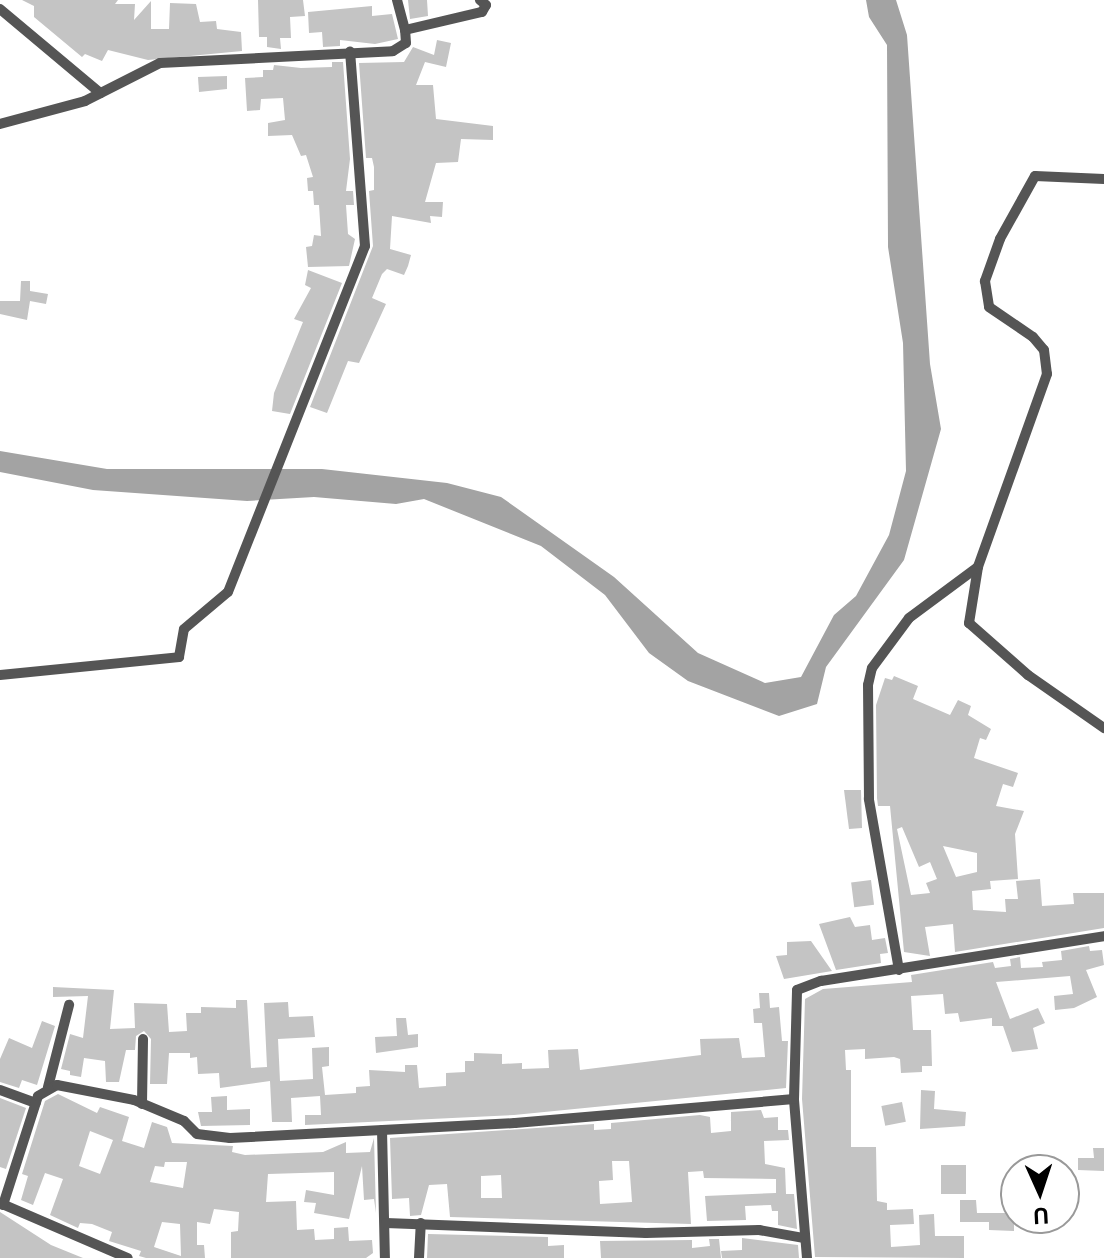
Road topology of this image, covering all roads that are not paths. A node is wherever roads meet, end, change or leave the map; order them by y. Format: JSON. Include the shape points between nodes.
{"nodes":[{"id":1,"x":397,"y":0,"type":"edge"},
{"id":2,"x":480,"y":0,"type":"edge"},
{"id":3,"x":0,"y":9,"type":"edge"},
{"id":4,"x":405,"y":30,"type":"junction"},
{"id":5,"x":350,"y":52,"type":"junction"},
{"id":6,"x":100,"y":93,"type":"junction"},
{"id":7,"x":0,"y":124,"type":"edge"},
{"id":8,"x":1104,"y":179,"type":"edge"},
{"id":9,"x":978,"y":567,"type":"junction"},
{"id":10,"x":0,"y":675,"type":"edge"},
{"id":11,"x":1104,"y":728,"type":"edge"},
{"id":12,"x":1104,"y":936,"type":"edge"},
{"id":13,"x":899,"y":970,"type":"junction"},
{"id":14,"x":69,"y":1005,"type":"dead end"},
{"id":15,"x":143,"y":1039,"type":"dead end"},
{"id":16,"x":48,"y":1087,"type":"junction"},
{"id":17,"x":0,"y":1090,"type":"edge"},
{"id":18,"x":794,"y":1099,"type":"junction"},
{"id":19,"x":36,"y":1103,"type":"junction"},
{"id":20,"x":142,"y":1104,"type":"junction"},
{"id":21,"x":382,"y":1130,"type":"junction"},
{"id":22,"x":2,"y":1204,"type":"edge"},
{"id":23,"x":386,"y":1223,"type":"junction"},
{"id":24,"x":421,"y":1223,"type":"junction"},
{"id":25,"x":804,"y":1238,"type":"junction"},
{"id":26,"x":128,"y":1258,"type":"edge"},
{"id":27,"x":385,"y":1258,"type":"edge"},
{"id":28,"x":419,"y":1258,"type":"edge"},
{"id":29,"x":807,"y":1258,"type":"edge"}],
"edges":[{"from":1,"to":4,"type":"street"},
{"from":2,"to":4,"type":"street","via":[[486,5],[482,12]]},
{"from":3,"to":6,"type":"street"},
{"from":4,"to":5,"type":"street","via":[[406,43],[399,49]]},
{"from":5,"to":6,"type":"street","via":[[160,63]]},
{"from":5,"to":10,"type":"street","via":[[365,246],[224,598],[184,629],[179,657]]},
{"from":6,"to":7,"type":"street"},
{"from":8,"to":9,"type":"street","via":[[1035,176],[1018,201],[985,281],[989,307],[1033,337],[1044,350],[1047,374]]},
{"from":9,"to":11,"type":"street","via":[[969,600],[973,631]]},
{"from":9,"to":13,"type":"street","via":[[909,618],[872,668],[868,685],[869,799]]},
{"from":12,"to":13,"type":"street"},
{"from":13,"to":18,"type":"street","via":[[821,981],[797,990]]},
{"from":14,"to":16,"type":"street"},
{"from":15,"to":20,"type":"street"},
{"from":16,"to":19,"type":"street"},
{"from":16,"to":20,"type":"street","via":[[66,1086]]},
{"from":17,"to":19,"type":"street"},
{"from":18,"to":21,"type":"street"},
{"from":18,"to":25,"type":"street"},
{"from":19,"to":22,"type":"street"},
{"from":20,"to":21,"type":"street","via":[[184,1121],[202,1136]]},
{"from":21,"to":23,"type":"street"},
{"from":22,"to":26,"type":"street"},
{"from":23,"to":24,"type":"street"},
{"from":23,"to":27,"type":"street"},
{"from":24,"to":25,"type":"street","via":[[646,1233],[759,1230]]},
{"from":24,"to":28,"type":"street"},
{"from":25,"to":29,"type":"street"}]}
